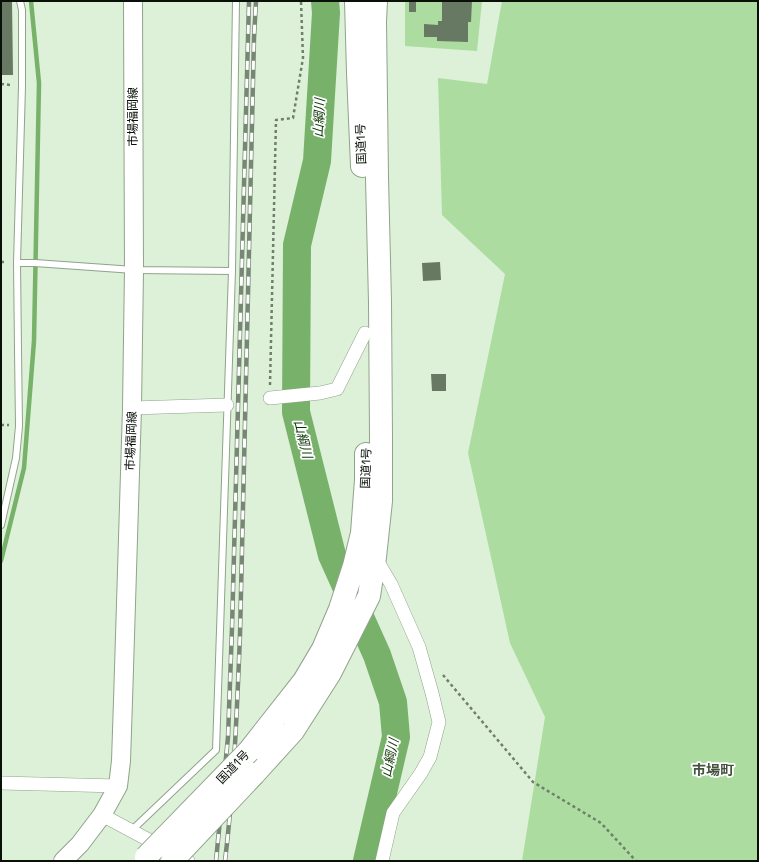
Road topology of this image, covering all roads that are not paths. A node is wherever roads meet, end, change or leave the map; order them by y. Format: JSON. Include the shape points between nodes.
{"nodes":[{"id":1,"x":20,"y":1,"type":"edge"},
{"id":2,"x":132,"y":1,"type":"edge"},
{"id":3,"x":236,"y":1,"type":"edge"},
{"id":4,"x":356,"y":1,"type":"edge"},
{"id":5,"x":376,"y":1,"type":"edge"},
{"id":6,"x":17,"y":263,"type":"junction"},
{"id":7,"x":134,"y":270,"type":"junction"},
{"id":8,"x":232,"y":272,"type":"junction"},
{"id":9,"x":365,"y":333,"type":"junction"},
{"id":10,"x":270,"y":398,"type":"road end"},
{"id":11,"x":228,"y":405,"type":"junction"},
{"id":12,"x":132,"y":408,"type":"junction"},
{"id":13,"x":1,"y":525,"type":"edge"},
{"id":14,"x":376,"y":557,"type":"junction"},
{"id":15,"x":1,"y":783,"type":"edge"},
{"id":16,"x":118,"y":786,"type":"junction"},
{"id":17,"x":102,"y":815,"type":"junction"},
{"id":18,"x":131,"y":831,"type":"junction"},
{"id":19,"x":144,"y":859,"type":"edge"},
{"id":20,"x":63,"y":861,"type":"edge"},
{"id":21,"x":172,"y":861,"type":"edge"},
{"id":22,"x":188,"y":861,"type":"edge"},
{"id":23,"x":382,"y":861,"type":"edge"}],
"edges":[{"from":1,"to":6,"type":"lane","via":[[22,86]]},
{"from":2,"to":7,"type":"main road","name":"市場福岡線"},
{"from":3,"to":8,"type":"lane"},
{"from":4,"to":9,"type":"highway","name":"国道1号","via":[[365,233]]},
{"from":5,"to":14,"type":"highway","name":"国道1号","via":[[381,444],[381,501]]},
{"from":6,"to":7,"type":"lane"},
{"from":6,"to":13,"type":"lane","via":[[19,426],[16,458]]},
{"from":7,"to":8,"type":"lane"},
{"from":7,"to":12,"type":"main road","name":"市場福岡線"},
{"from":8,"to":11,"type":"lane"},
{"from":9,"to":10,"type":"street","via":[[337,389],[320,394]]},
{"from":9,"to":19,"type":"highway","name":"国道1号","bridge":true,"via":[[367,430],[362,533],[340,609],[323,649],[304,681],[249,751]]},
{"from":11,"to":12,"type":"street"},
{"from":11,"to":18,"type":"lane","via":[[216,750]]},
{"from":12,"to":16,"type":"main road","name":"市場福岡線","via":[[121,761]]},
{"from":14,"to":21,"type":"highway","name":"国道1号","bridge":true,"via":[[369,596],[330,673],[293,731]]},
{"from":14,"to":23,"type":"street","via":[[419,647],[439,722],[430,756],[422,774],[393,814]]},
{"from":15,"to":16,"type":"street"},
{"from":16,"to":17,"type":"main road","name":"市場福岡線"},
{"from":17,"to":18,"type":"street"},
{"from":17,"to":20,"type":"main road","name":"市場福岡線"},
{"from":18,"to":22,"type":"street"}]}
